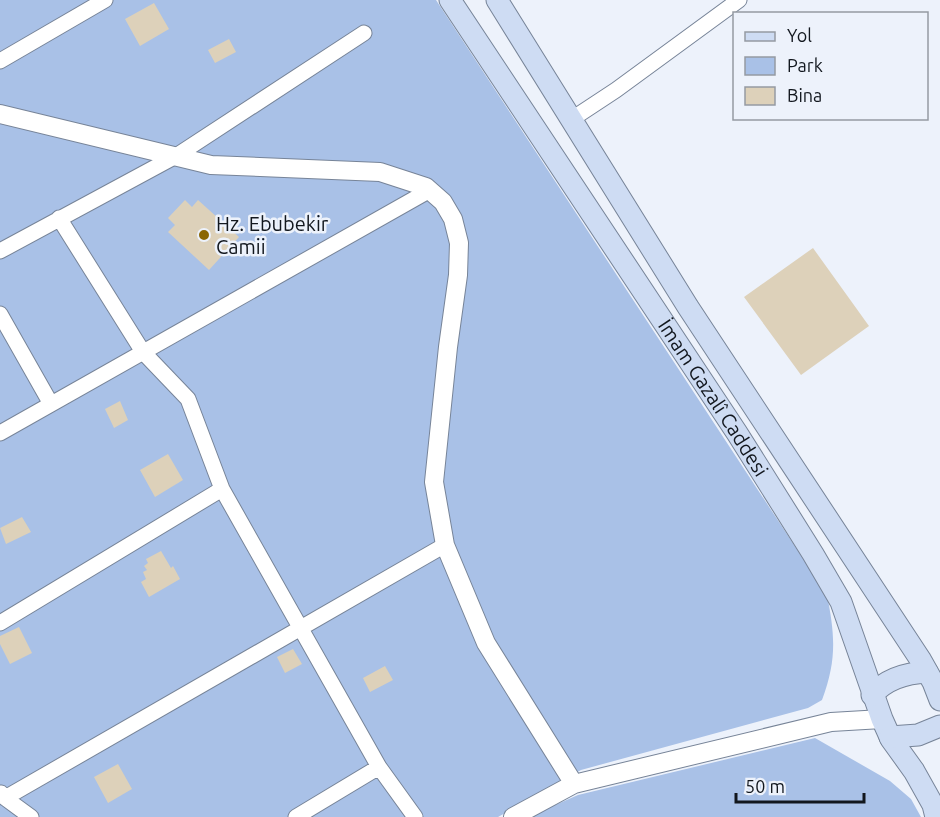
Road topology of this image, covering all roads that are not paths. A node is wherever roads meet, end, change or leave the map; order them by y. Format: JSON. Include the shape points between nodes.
{"nodes":[{"id":1,"x":105,"y":0,"type":"edge"},
{"id":2,"x":450,"y":0,"type":"edge"},
{"id":3,"x":497,"y":0,"type":"edge"},
{"id":4,"x":739,"y":0,"type":"edge"},
{"id":5,"x":364,"y":33,"type":"dead end"},
{"id":6,"x":0,"y":61,"type":"edge"},
{"id":7,"x":0,"y":114,"type":"edge"},
{"id":8,"x":572,"y":119,"type":"junction"},
{"id":9,"x":176,"y":156,"type":"junction"},
{"id":10,"x":430,"y":190,"type":"junction"},
{"id":11,"x":58,"y":218,"type":"junction"},
{"id":12,"x":0,"y":251,"type":"edge"},
{"id":13,"x":0,"y":314,"type":"edge"},
{"id":14,"x":143,"y":352,"type":"junction"},
{"id":15,"x":51,"y":404,"type":"junction"},
{"id":16,"x":0,"y":433,"type":"edge"},
{"id":17,"x":222,"y":489,"type":"junction"},
{"id":18,"x":445,"y":545,"type":"junction"},
{"id":19,"x":0,"y":624,"type":"edge"},
{"id":20,"x":301,"y":628,"type":"junction"},
{"id":21,"x":934,"y":672,"type":"edge"},
{"id":22,"x":872,"y":695,"type":"junction"},
{"id":23,"x":940,"y":700,"type":"edge"},
{"id":24,"x":940,"y":726,"type":"edge"},
{"id":25,"x":886,"y":728,"type":"junction"},
{"id":26,"x":379,"y":767,"type":"junction"},
{"id":27,"x":574,"y":784,"type":"junction"},
{"id":28,"x":2,"y":795,"type":"edge"},
{"id":29,"x":31,"y":817,"type":"edge"},
{"id":30,"x":296,"y":817,"type":"edge"},
{"id":31,"x":415,"y":817,"type":"edge"},
{"id":32,"x":513,"y":817,"type":"edge"},
{"id":33,"x":936,"y":817,"type":"edge"}],
"edges":[{"from":1,"to":6,"type":"street"},
{"from":2,"to":22,"type":"main road","name":"İmam Gazalî Caddesi","via":[[813,554],[841,602]]},
{"from":3,"to":8,"type":"main road","name":"İmam Gazalî Caddesi"},
{"from":4,"to":8,"type":"street"},
{"from":5,"to":9,"type":"street"},
{"from":7,"to":9,"type":"street"},
{"from":8,"to":21,"type":"main road","name":"İmam Gazalî Caddesi","via":[[688,307]]},
{"from":9,"to":10,"type":"street","via":[[211,165],[380,172]]},
{"from":9,"to":11,"type":"street"},
{"from":10,"to":14,"type":"street"},
{"from":10,"to":18,"type":"street","via":[[453,219],[459,243],[434,482]]},
{"from":11,"to":12,"type":"street"},
{"from":11,"to":14,"type":"street"},
{"from":13,"to":15,"type":"street"},
{"from":14,"to":15,"type":"street"},
{"from":14,"to":17,"type":"street","via":[[188,399]]},
{"from":15,"to":16,"type":"street"},
{"from":17,"to":19,"type":"street"},
{"from":17,"to":20,"type":"street"},
{"from":18,"to":20,"type":"street"},
{"from":18,"to":27,"type":"street","via":[[486,643]]},
{"from":20,"to":26,"type":"street"},
{"from":20,"to":28,"type":"street"},
{"from":21,"to":22,"type":"main road","via":[[917,672],[891,680]]},
{"from":21,"to":23,"type":"main road","name":"İmam Gazalî Caddesi"},
{"from":22,"to":25,"type":"main road","name":"İmam Gazalî Caddesi"},
{"from":24,"to":25,"type":"main road","via":[[918,735]]},
{"from":25,"to":27,"type":"street","via":[[831,722]]},
{"from":25,"to":33,"type":"main road","name":"İmam Gazalî Caddesi","via":[[914,771]]},
{"from":26,"to":30,"type":"street"},
{"from":26,"to":31,"type":"street"},
{"from":27,"to":32,"type":"street"},
{"from":28,"to":29,"type":"street"}]}
